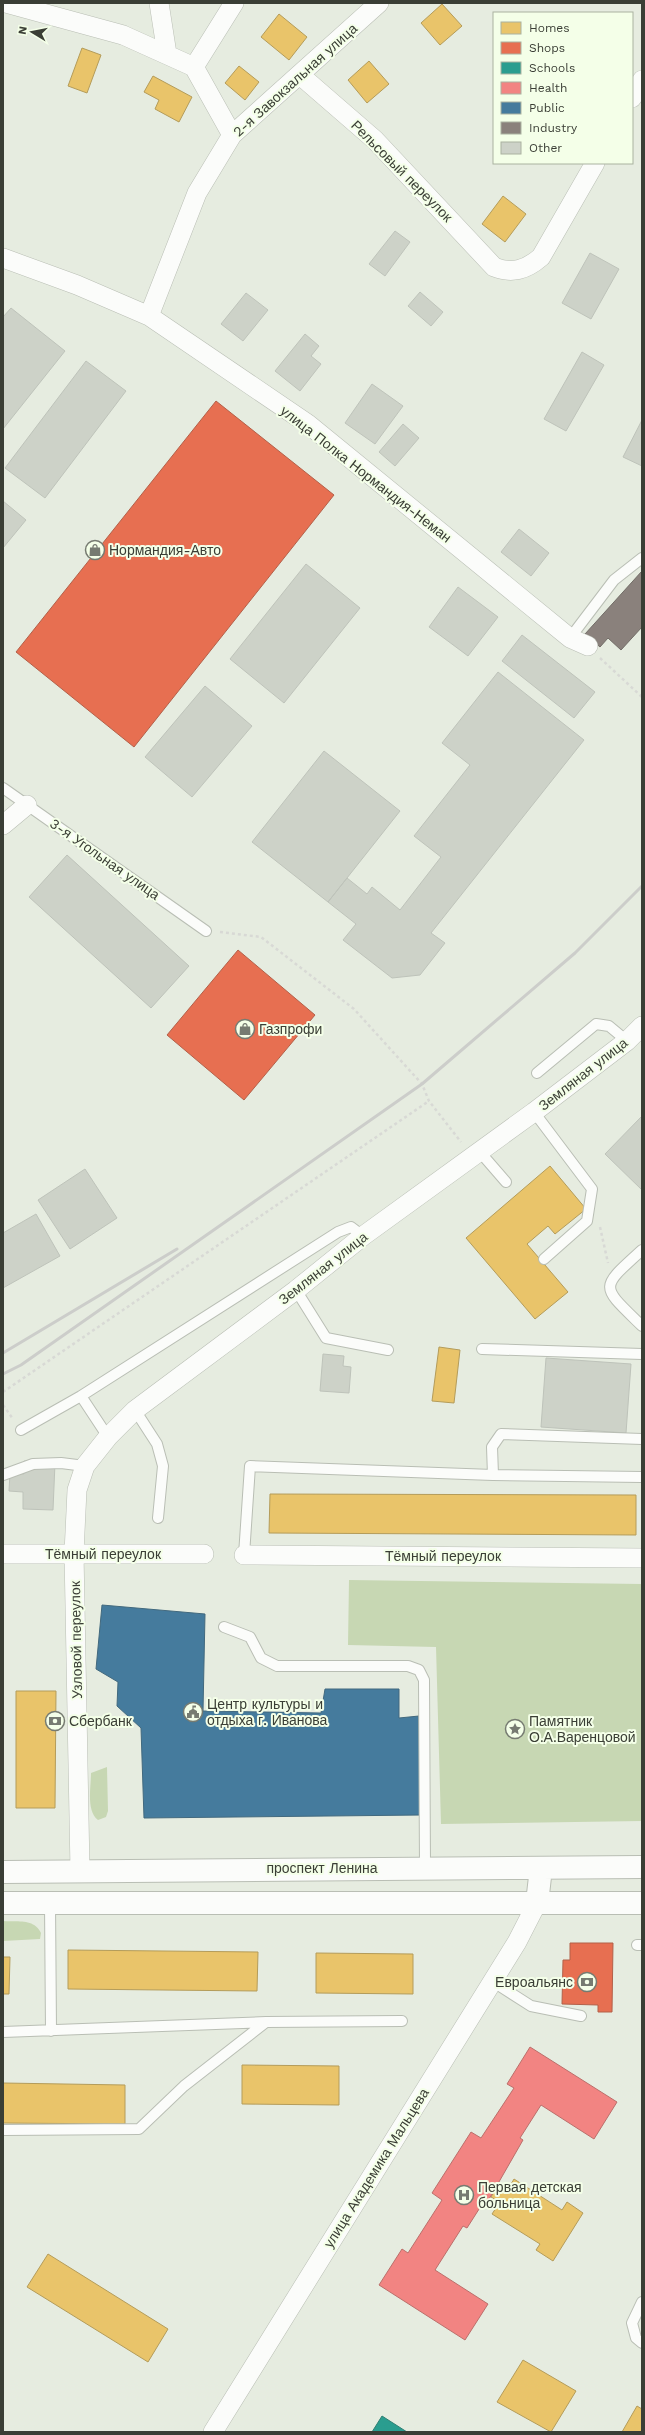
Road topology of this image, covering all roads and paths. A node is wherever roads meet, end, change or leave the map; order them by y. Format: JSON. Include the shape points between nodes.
{"nodes":[{"id":1,"x":6,"y":3,"type":"edge"},
{"id":2,"x":159,"y":3,"type":"edge"},
{"id":3,"x":234,"y":3,"type":"edge"},
{"id":4,"x":379,"y":3,"type":"edge"},
{"id":5,"x":167,"y":54,"type":"junction"},
{"id":6,"x":194,"y":67,"type":"junction"},
{"id":7,"x":300,"y":75,"type":"junction"},
{"id":8,"x":642,"y":80,"type":"edge"},
{"id":9,"x":633,"y":96,"type":"edge"},
{"id":10,"x":232,"y":135,"type":"junction"},
{"id":11,"x":594,"y":164,"type":"edge"},
{"id":12,"x":3,"y":258,"type":"edge"},
{"id":13,"x":149,"y":316,"type":"junction"},
{"id":14,"x":642,"y":558,"type":"edge"},
{"id":15,"x":570,"y":638,"type":"junction"},
{"id":16,"x":588,"y":646,"type":"joint"},
{"id":17,"x":642,"y":698,"type":"edge"},
{"id":18,"x":3,"y":788,"type":"edge"},
{"id":19,"x":27,"y":805,"type":"junction"},
{"id":20,"x":3,"y":824,"type":"edge"},
{"id":21,"x":206,"y":931,"type":"joint"},
{"id":22,"x":642,"y":1026,"type":"edge"},
{"id":23,"x":627,"y":1041,"type":"junction"},
{"id":24,"x":537,"y":1073,"type":"dead end"},
{"id":25,"x":429,"y":1101,"type":"junction"},
{"id":26,"x":534,"y":1112,"type":"junction"},
{"id":27,"x":472,"y":1149,"type":"junction"},
{"id":28,"x":506,"y":1182,"type":"dead end"},
{"id":29,"x":598,"y":1219,"type":"dead end"},
{"id":30,"x":363,"y":1236,"type":"junction"},
{"id":31,"x":642,"y":1250,"type":"edge"},
{"id":32,"x":544,"y":1259,"type":"dead end"},
{"id":33,"x":612,"y":1278,"type":"junction"},
{"id":34,"x":296,"y":1290,"type":"junction"},
{"id":35,"x":642,"y":1326,"type":"edge"},
{"id":36,"x":482,"y":1349,"type":"dead end"},
{"id":37,"x":388,"y":1350,"type":"dead end"},
{"id":38,"x":642,"y":1354,"type":"edge"},
{"id":39,"x":3,"y":1392,"type":"edge"},
{"id":40,"x":80,"y":1396,"type":"junction"},
{"id":41,"x":135,"y":1410,"type":"junction"},
{"id":42,"x":20,"y":1430,"type":"dead end"},
{"id":43,"x":108,"y":1437,"type":"junction"},
{"id":44,"x":642,"y":1439,"type":"edge"},
{"id":45,"x":85,"y":1466,"type":"junction"},
{"id":46,"x":3,"y":1475,"type":"edge"},
{"id":47,"x":493,"y":1475,"type":"junction"},
{"id":48,"x":642,"y":1477,"type":"edge"},
{"id":49,"x":158,"y":1518,"type":"dead end"},
{"id":50,"x":74,"y":1553,"type":"junction"},
{"id":51,"x":3,"y":1554,"type":"edge"},
{"id":52,"x":204,"y":1554,"type":"dead end"},
{"id":53,"x":244,"y":1554,"type":"joint"},
{"id":54,"x":642,"y":1558,"type":"edge"},
{"id":55,"x":224,"y":1627,"type":"dead end"},
{"id":56,"x":642,"y":1867,"type":"edge"},
{"id":57,"x":425,"y":1868,"type":"junction"},
{"id":58,"x":541,"y":1868,"type":"junction"},
{"id":59,"x":80,"y":1870,"type":"junction"},
{"id":60,"x":3,"y":1872,"type":"edge"},
{"id":61,"x":3,"y":1903,"type":"edge"},
{"id":62,"x":50,"y":1903,"type":"junction"},
{"id":63,"x":537,"y":1903,"type":"junction"},
{"id":64,"x":642,"y":1903,"type":"edge"},
{"id":65,"x":492,"y":1981,"type":"junction"},
{"id":66,"x":581,"y":2016,"type":"dead end"},
{"id":67,"x":402,"y":2021,"type":"dead end"},
{"id":68,"x":266,"y":2022,"type":"junction"},
{"id":69,"x":51,"y":2031,"type":"junction"},
{"id":70,"x":3,"y":2032,"type":"edge"},
{"id":71,"x":3,"y":2130,"type":"edge"},
{"id":72,"x":642,"y":2302,"type":"edge"},
{"id":73,"x":642,"y":2343,"type":"edge"},
{"id":74,"x":215,"y":2431,"type":"edge"}],
"edges":[{"from":1,"to":5,"type":"street","via":[[123,35]]},
{"from":2,"to":5,"type":"street"},
{"from":3,"to":6,"type":"street"},
{"from":4,"to":7,"type":"street","name":"2-я Завокзальная улица"},
{"from":5,"to":6,"type":"street"},
{"from":6,"to":10,"type":"street"},
{"from":7,"to":10,"type":"street","name":"2-я Завокзальная улица"},
{"from":7,"to":11,"type":"street","name":"Рельсовый переулок","via":[[375,140],[494,266],[502,270],[520,270],[541,258]]},
{"from":8,"to":9,"type":"street"},
{"from":10,"to":13,"type":"street","name":"2-я Завокзальная улица","via":[[197,193]]},
{"from":12,"to":13,"type":"street","name":"улица Полка Нормандия-Неман","via":[[77,284]]},
{"from":13,"to":15,"type":"street","name":"улица Полка Нормандия-Неман","via":[[308,424]]},
{"from":14,"to":15,"type":"lane","via":[[614,580]]},
{"from":15,"to":16,"type":"street","name":"улица Полка Нормандия-Неман"},
{"from":16,"to":17,"type":"path"},
{"from":18,"to":19,"type":"lane","name":"3-я Угольная улица"},
{"from":19,"to":20,"type":"street"},
{"from":19,"to":21,"type":"lane","name":"3-я Угольная улица"},
{"from":21,"to":25,"type":"path","via":[[262,937],[354,1009],[422,1084]]},
{"from":22,"to":23,"type":"street","name":"Земляная улица"},
{"from":23,"to":24,"type":"lane","via":[[609,1026],[596,1024]]},
{"from":23,"to":26,"type":"street","name":"Земляная улица"},
{"from":25,"to":27,"type":"path"},
{"from":25,"to":39,"type":"path"},
{"from":26,"to":27,"type":"street","name":"Земляная улица"},
{"from":26,"to":32,"type":"lane","via":[[592,1189],[587,1221]]},
{"from":27,"to":28,"type":"lane"},
{"from":27,"to":30,"type":"street","name":"Земляная улица"},
{"from":29,"to":33,"type":"path"},
{"from":30,"to":34,"type":"street","name":"Земляная улица"},
{"from":30,"to":40,"type":"lane","via":[[351,1227],[338,1232]]},
{"from":31,"to":33,"type":"lane"},
{"from":33,"to":35,"type":"lane","via":[[609,1288],[612,1297]]},
{"from":34,"to":37,"type":"lane","via":[[326,1338]]},
{"from":34,"to":41,"type":"street","name":"Земляная улица"},
{"from":36,"to":38,"type":"lane"},
{"from":40,"to":42,"type":"lane"},
{"from":40,"to":43,"type":"lane"},
{"from":41,"to":43,"type":"street","name":"Земляная улица"},
{"from":41,"to":49,"type":"lane","via":[[157,1444],[163,1466]]},
{"from":43,"to":45,"type":"street","name":"Земляная улица"},
{"from":44,"to":47,"type":"lane","via":[[501,1434],[492,1447]]},
{"from":45,"to":46,"type":"lane","via":[[61,1463],[33,1464]]},
{"from":45,"to":50,"type":"street","name":"Земляная улица","via":[[77,1490]]},
{"from":47,"to":48,"type":"lane"},
{"from":47,"to":53,"type":"lane","via":[[250,1466]]},
{"from":50,"to":51,"type":"street","name":"Тёмный переулок"},
{"from":50,"to":52,"type":"street","name":"Тёмный переулок"},
{"from":50,"to":59,"type":"street","name":"Узловой переулок"},
{"from":53,"to":54,"type":"street","name":"Тёмный переулок"},
{"from":55,"to":57,"type":"lane","via":[[250,1637],[261,1658],[277,1666],[408,1666],[419,1670],[424,1680]]},
{"from":56,"to":58,"type":"highway","name":"проспект Ленина"},
{"from":57,"to":58,"type":"highway","name":"проспект Ленина"},
{"from":57,"to":59,"type":"highway","name":"проспект Ленина"},
{"from":58,"to":63,"type":"highway"},
{"from":59,"to":60,"type":"highway","name":"проспект Ленина"},
{"from":61,"to":62,"type":"highway"},
{"from":62,"to":63,"type":"highway"},
{"from":62,"to":69,"type":"lane"},
{"from":63,"to":64,"type":"highway"},
{"from":63,"to":65,"type":"street","name":"улица Академика Мальцева"},
{"from":65,"to":66,"type":"lane","via":[[531,2006]]},
{"from":65,"to":74,"type":"street","name":"улица Академика Мальцева"},
{"from":67,"to":68,"type":"lane"},
{"from":68,"to":69,"type":"lane"},
{"from":68,"to":71,"type":"lane","via":[[184,2086],[139,2129]]},
{"from":69,"to":70,"type":"lane"},
{"from":72,"to":73,"type":"lane","via":[[632,2323],[636,2338]]}]}
